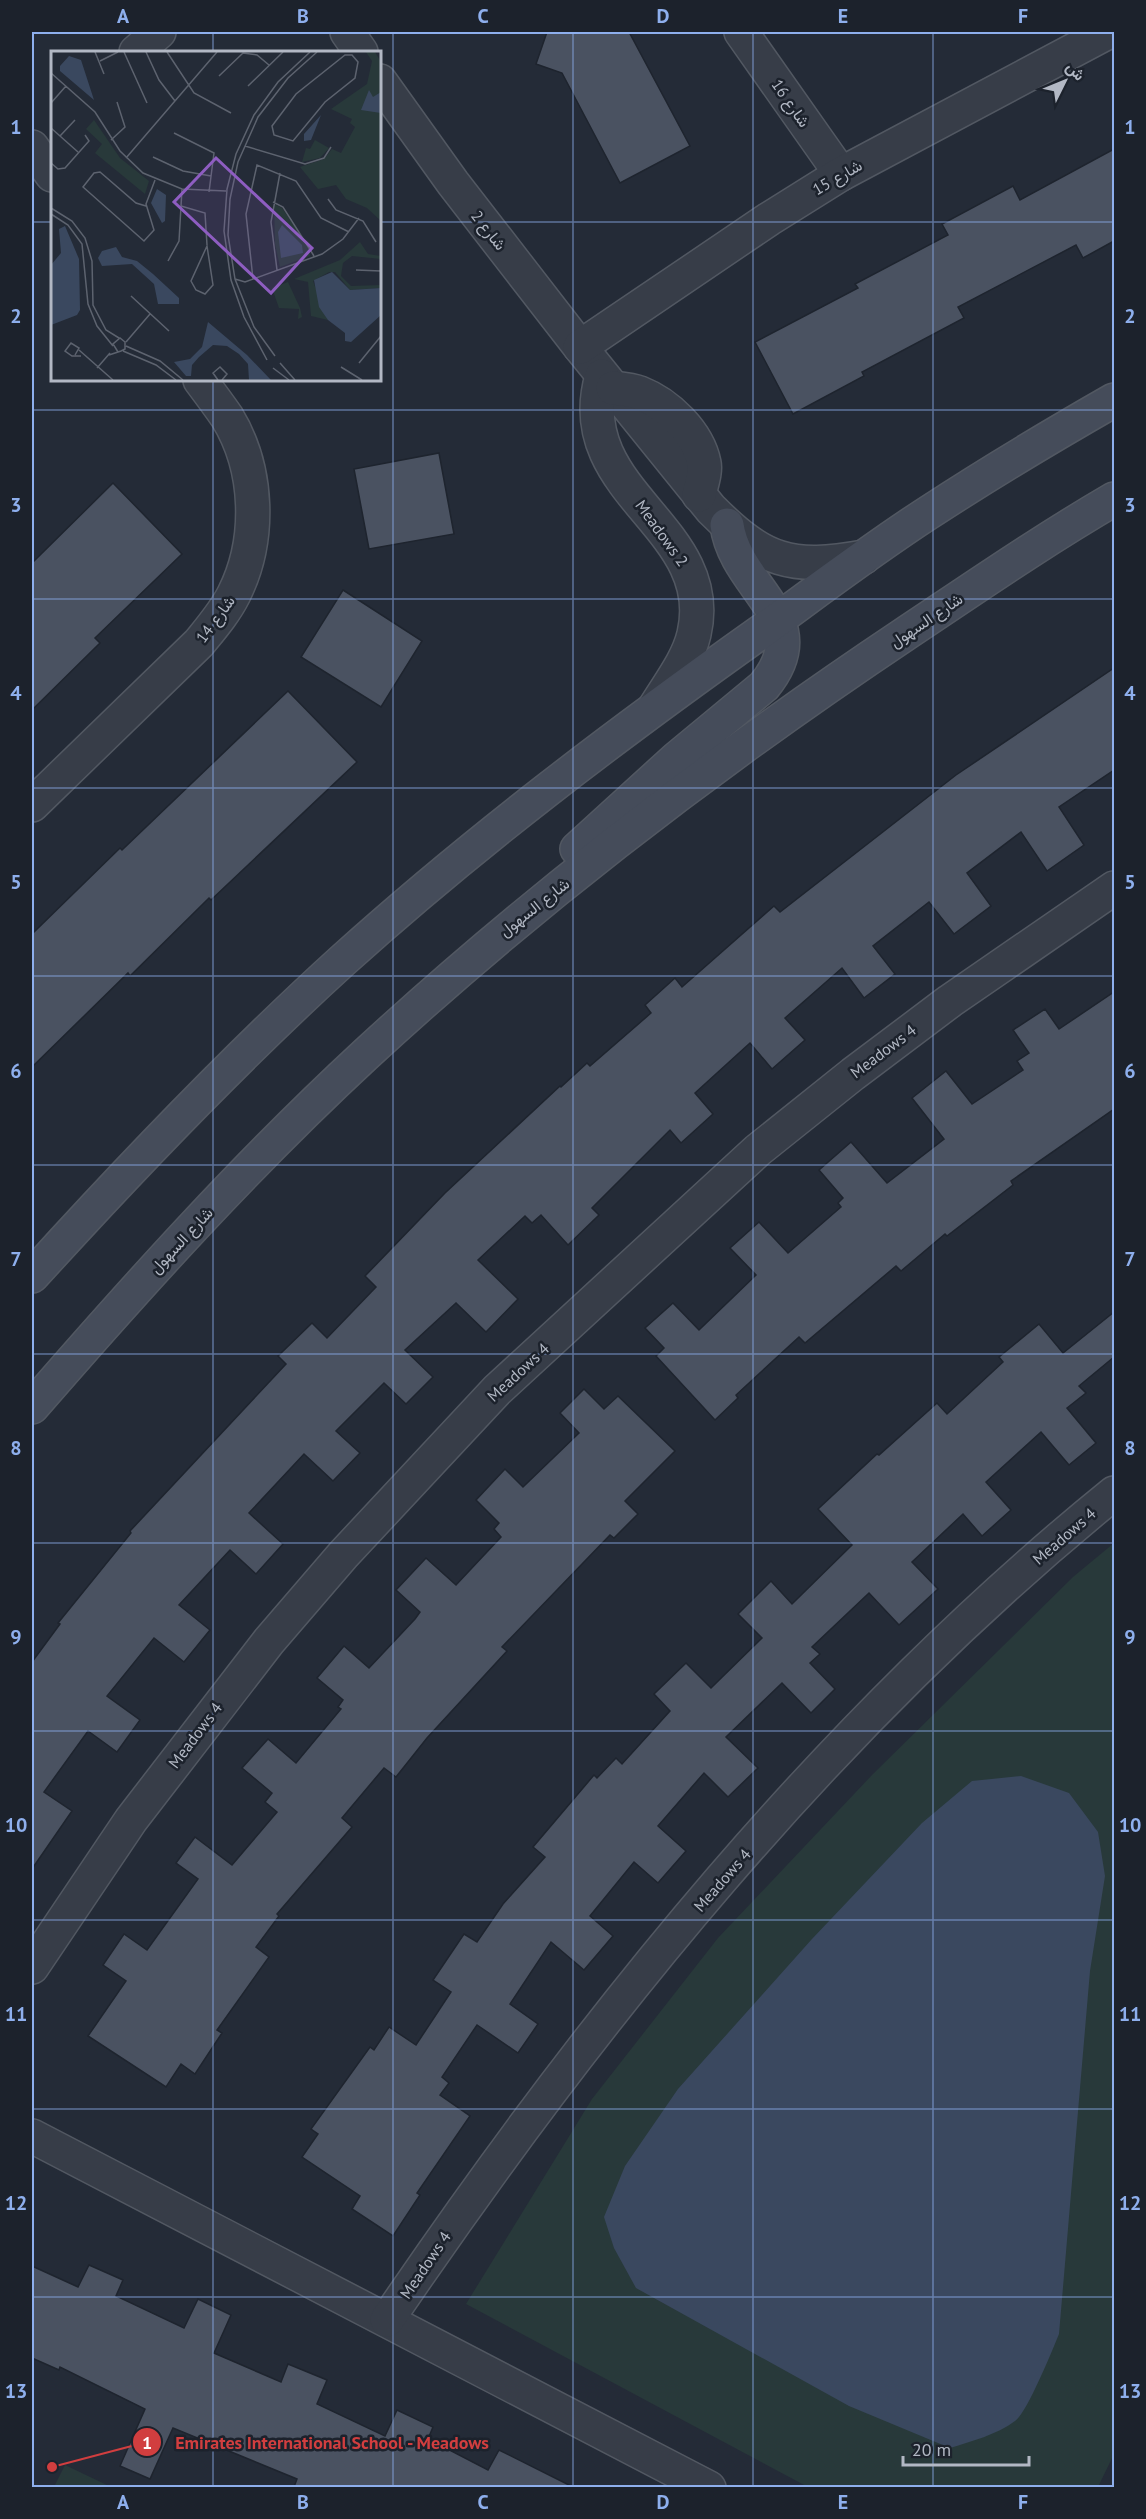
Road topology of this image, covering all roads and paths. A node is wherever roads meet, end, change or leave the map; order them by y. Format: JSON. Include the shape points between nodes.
{"nodes":[{"id":1,"x":159,"y":32,"type":"edge"},
{"id":2,"x":346,"y":32,"type":"edge"},
{"id":3,"x":741,"y":32,"type":"edge"},
{"id":4,"x":1108,"y":32,"type":"edge"},
{"id":5,"x":137,"y":51,"type":"edge"},
{"id":6,"x":359,"y":51,"type":"edge"},
{"id":7,"x":381,"y":82,"type":"edge"},
{"id":8,"x":51,"y":129,"type":"edge"},
{"id":9,"x":32,"y":147,"type":"edge"},
{"id":10,"x":51,"y":174,"type":"edge"},
{"id":11,"x":841,"y":174,"type":"junction"},
{"id":12,"x":580,"y":347,"type":"junction"},
{"id":13,"x":201,"y":381,"type":"edge"},
{"id":14,"x":608,"y":382,"type":"junction"},
{"id":15,"x":1114,"y":400,"type":"edge"},
{"id":16,"x":1114,"y":499,"type":"edge"},
{"id":17,"x":712,"y":510,"type":"junction"},
{"id":18,"x":672,"y":543,"type":"junction"},
{"id":19,"x":864,"y":557,"type":"junction"},
{"id":20,"x":779,"y":619,"type":"junction"},
{"id":21,"x":655,"y":707,"type":"junction"},
{"id":22,"x":32,"y":804,"type":"edge"},
{"id":23,"x":1114,"y":888,"type":"edge"},
{"id":24,"x":485,"y":946,"type":"junction"},
{"id":25,"x":32,"y":1276,"type":"edge"},
{"id":26,"x":32,"y":1407,"type":"edge"},
{"id":27,"x":1114,"y":1493,"type":"edge"},
{"id":28,"x":32,"y":1966,"type":"edge"},
{"id":29,"x":32,"y":2136,"type":"edge"},
{"id":30,"x":387,"y":2320,"type":"junction"},
{"id":31,"x":709,"y":2487,"type":"edge"}],
"edges":[{"from":1,"to":5,"type":"street"},
{"from":2,"to":6,"type":"street"},
{"from":3,"to":11,"type":"street","name":"شارع 16"},
{"from":4,"to":11,"type":"street","name":"شارع 15"},
{"from":7,"to":12,"type":"street","name":"شارع 2"},
{"from":8,"to":9,"type":"street"},
{"from":9,"to":10,"type":"street"},
{"from":11,"to":12,"type":"street","name":"شارع 15"},
{"from":12,"to":14,"type":"street","name":"شارع 2"},
{"from":13,"to":22,"type":"street","name":"شارع 14","via":[[227,418],[249,475],[253,505],[251,536],[234,594],[199,643]]},
{"from":14,"to":17,"type":"street","via":[[655,399],[697,442]]},
{"from":14,"to":18,"type":"street","name":"Meadows 2","via":[[597,393],[596,412],[603,448],[629,489]]},
{"from":15,"to":19,"type":"main road","via":[[975,483]]},
{"from":16,"to":24,"type":"main road","name":"شارع السهول","via":[[976,586],[762,732]]},
{"from":17,"to":18,"type":"street"},
{"from":17,"to":19,"type":"street","via":[[749,544],[786,560],[827,563]]},
{"from":17,"to":20,"type":"main road","via":[[737,560]]},
{"from":18,"to":21,"type":"street","name":"Meadows 2","via":[[693,583],[697,619],[687,653]]},
{"from":19,"to":20,"type":"main road"},
{"from":20,"to":21,"type":"main road"},
{"from":20,"to":24,"type":"main road","via":[[782,655],[776,672],[764,686],[610,818]]},
{"from":21,"to":25,"type":"main road","via":[[457,863],[344,960],[130,1168]]},
{"from":23,"to":28,"type":"street","name":"Meadows 4","via":[[950,1001],[758,1150],[498,1390],[350,1546],[269,1641],[131,1820]]},
{"from":24,"to":26,"type":"main road","name":"شارع السهول","via":[[244,1172],[131,1292]]},
{"from":27,"to":30,"type":"street","name":"Meadows 4","via":[[990,1600],[891,1697],[704,1900],[530,2115]]},
{"from":29,"to":30,"type":"street"},
{"from":30,"to":31,"type":"street"}]}
